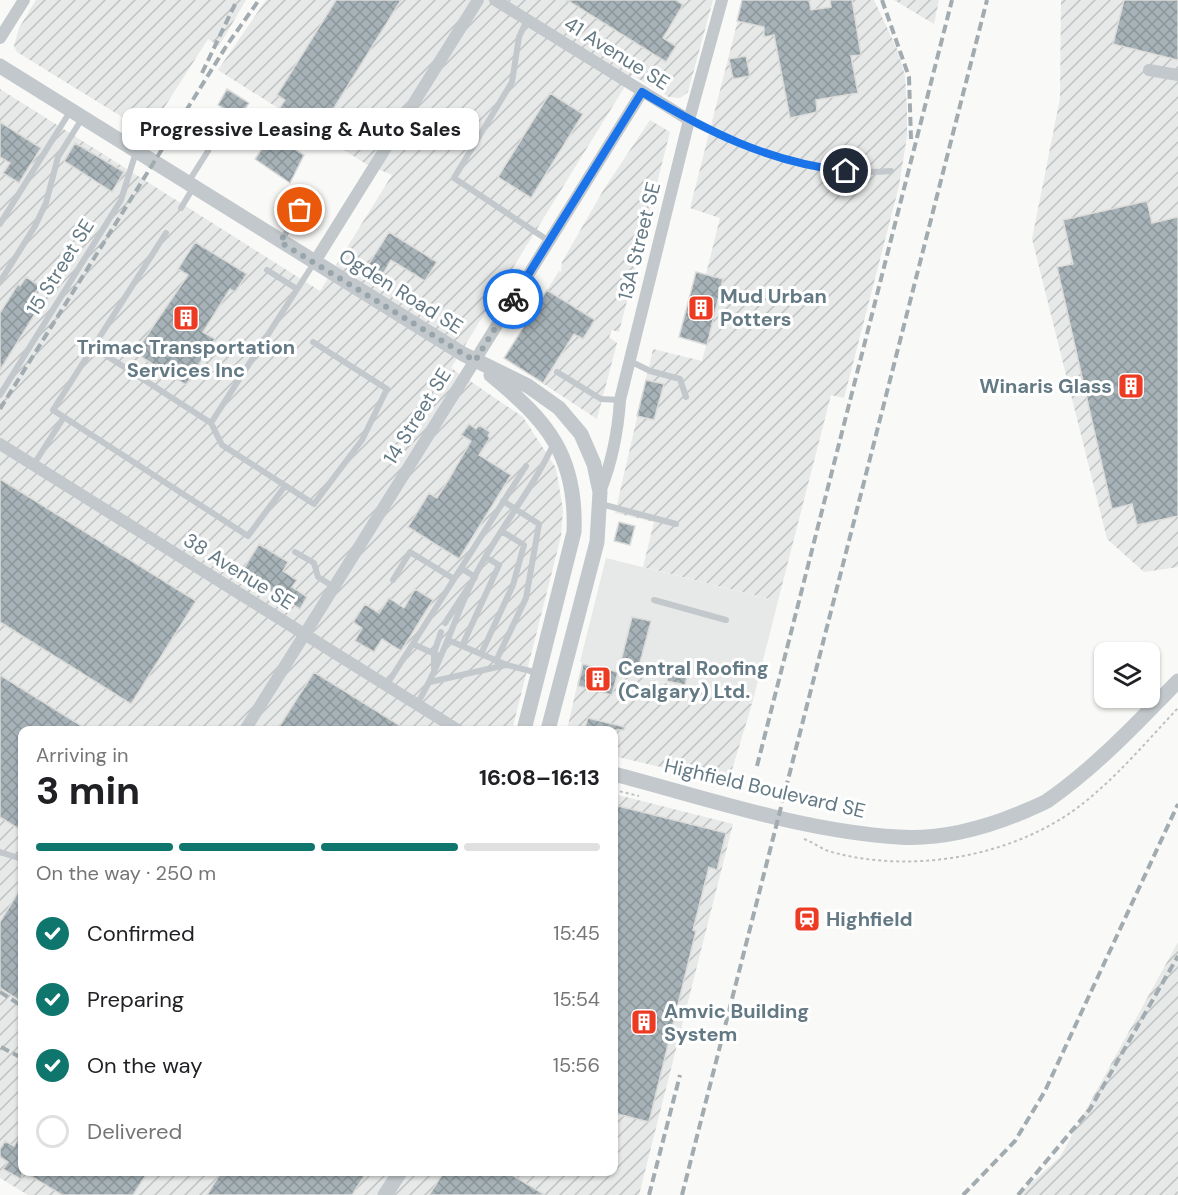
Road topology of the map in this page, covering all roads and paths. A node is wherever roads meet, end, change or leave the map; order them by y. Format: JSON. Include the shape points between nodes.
{"nodes":[{"id":1,"x":24,"y":0,"type":"edge"},
{"id":2,"x":478,"y":0,"type":"edge"},
{"id":3,"x":495,"y":0,"type":"edge"},
{"id":4,"x":722,"y":0,"type":"edge"},
{"id":5,"x":527,"y":20,"type":"junction"},
{"id":6,"x":0,"y":38,"type":"edge"},
{"id":7,"x":0,"y":66,"type":"edge"},
{"id":8,"x":1149,"y":70,"type":"dead end"},
{"id":9,"x":1178,"y":75,"type":"edge"},
{"id":10,"x":642,"y":92,"type":"junction"},
{"id":11,"x":77,"y":114,"type":"junction"},
{"id":12,"x":689,"y":120,"type":"junction"},
{"id":13,"x":136,"y":151,"type":"junction"},
{"id":14,"x":208,"y":151,"type":"dead end"},
{"id":15,"x":891,"y":171,"type":"dead end"},
{"id":16,"x":191,"y":185,"type":"junction"},
{"id":17,"x":181,"y":208,"type":"dead end"},
{"id":18,"x":300,"y":210,"type":"dead end"},
{"id":19,"x":0,"y":224,"type":"edge"},
{"id":20,"x":166,"y":233,"type":"dead end"},
{"id":21,"x":549,"y":241,"type":"junction"},
{"id":22,"x":280,"y":242,"type":"junction"},
{"id":23,"x":314,"y":263,"type":"junction"},
{"id":24,"x":267,"y":270,"type":"dead end"},
{"id":25,"x":0,"y":282,"type":"edge"},
{"id":26,"x":297,"y":289,"type":"junction"},
{"id":27,"x":313,"y":342,"type":"dead end"},
{"id":28,"x":93,"y":347,"type":"junction"},
{"id":29,"x":475,"y":361,"type":"junction"},
{"id":30,"x":630,"y":361,"type":"junction"},
{"id":31,"x":556,"y":372,"type":"dead end"},
{"id":32,"x":0,"y":394,"type":"edge"},
{"id":33,"x":686,"y":397,"type":"dead end"},
{"id":34,"x":620,"y":400,"type":"junction"},
{"id":35,"x":64,"y":417,"type":"junction"},
{"id":36,"x":211,"y":423,"type":"junction"},
{"id":37,"x":555,"y":441,"type":"junction"},
{"id":38,"x":0,"y":444,"type":"edge"},
{"id":39,"x":34,"y":465,"type":"junction"},
{"id":40,"x":526,"y":466,"type":"dead end"},
{"id":41,"x":285,"y":486,"type":"junction"},
{"id":42,"x":601,"y":498,"type":"junction"},
{"id":43,"x":503,"y":501,"type":"junction"},
{"id":44,"x":517,"y":510,"type":"junction"},
{"id":45,"x":676,"y":524,"type":"dead end"},
{"id":46,"x":503,"y":532,"type":"junction"},
{"id":47,"x":295,"y":552,"type":"dead end"},
{"id":48,"x":487,"y":558,"type":"junction"},
{"id":49,"x":461,"y":568,"type":"junction"},
{"id":50,"x":475,"y":577,"type":"junction"},
{"id":51,"x":454,"y":579,"type":"junction"},
{"id":52,"x":393,"y":580,"type":"dead end"},
{"id":53,"x":334,"y":587,"type":"junction"},
{"id":54,"x":654,"y":600,"type":"dead end"},
{"id":55,"x":726,"y":620,"type":"dead end"},
{"id":56,"x":445,"y":623,"type":"dead end"},
{"id":57,"x":441,"y":632,"type":"dead end"},
{"id":58,"x":305,"y":635,"type":"junction"},
{"id":59,"x":448,"y":640,"type":"junction"},
{"id":60,"x":413,"y":644,"type":"junction"},
{"id":61,"x":462,"y":646,"type":"junction"},
{"id":62,"x":481,"y":654,"type":"junction"},
{"id":63,"x":438,"y":655,"type":"junction"},
{"id":64,"x":496,"y":661,"type":"junction"},
{"id":65,"x":507,"y":665,"type":"junction"},
{"id":66,"x":538,"y":673,"type":"junction"},
{"id":67,"x":1178,"y":681,"type":"edge"},
{"id":68,"x":430,"y":682,"type":"junction"},
{"id":69,"x":386,"y":686,"type":"junction"},
{"id":70,"x":416,"y":704,"type":"junction"},
{"id":71,"x":1178,"y":708,"type":"edge"},
{"id":72,"x":248,"y":726,"type":"edge"},
{"id":73,"x":452,"y":726,"type":"edge"},
{"id":74,"x":525,"y":726,"type":"edge"},
{"id":75,"x":549,"y":726,"type":"edge"},
{"id":76,"x":618,"y":775,"type":"edge"},
{"id":77,"x":618,"y":791,"type":"edge"},
{"id":78,"x":648,"y":798,"type":"dead end"},
{"id":79,"x":797,"y":836,"type":"dead end"},
{"id":80,"x":0,"y":852,"type":"edge"},
{"id":81,"x":18,"y":858,"type":"edge"},
{"id":82,"x":397,"y":1176,"type":"edge"},
{"id":83,"x":385,"y":1195,"type":"edge"}],
"edges":[{"from":1,"to":6,"type":"street"},
{"from":2,"to":23,"type":"street"},
{"from":3,"to":5,"type":"street","name":"41 Avenue SE"},
{"from":4,"to":12,"type":"street","name":"13A Street SE"},
{"from":5,"to":10,"type":"street","name":"41 Avenue SE"},
{"from":5,"to":21,"type":"lane","via":[[519,37],[512,82],[454,178]]},
{"from":7,"to":11,"type":"street","name":"Ogden Road SE"},
{"from":8,"to":9,"type":"street"},
{"from":10,"to":12,"type":"street","name":"41 Avenue SE"},
{"from":10,"to":21,"type":"street","name":"14 Street SE"},
{"from":11,"to":13,"type":"street","name":"Ogden Road SE"},
{"from":11,"to":19,"type":"lane"},
{"from":11,"to":25,"type":"lane","via":[[58,157],[46,203]]},
{"from":12,"to":15,"type":"lane","via":[[752,150],[808,167],[865,174]]},
{"from":12,"to":30,"type":"street","name":"13A Street SE"},
{"from":13,"to":16,"type":"street","name":"Ogden Road SE"},
{"from":13,"to":32,"type":"lane","name":"15 Street SE","via":[[121,201]]},
{"from":14,"to":16,"type":"lane"},
{"from":16,"to":17,"type":"lane"},
{"from":16,"to":22,"type":"street","name":"Ogden Road SE"},
{"from":18,"to":22,"type":"lane"},
{"from":20,"to":28,"type":"lane"},
{"from":21,"to":29,"type":"street","name":"14 Street SE"},
{"from":22,"to":23,"type":"street","name":"Ogden Road SE"},
{"from":23,"to":26,"type":"lane"},
{"from":23,"to":29,"type":"street","name":"Ogden Road SE"},
{"from":24,"to":26,"type":"lane"},
{"from":26,"to":36,"type":"lane"},
{"from":27,"to":41,"type":"lane","via":[[387,389],[362,440],[314,504]]},
{"from":28,"to":35,"type":"lane","via":[[53,410]]},
{"from":28,"to":36,"type":"lane"},
{"from":29,"to":37,"type":"street","name":"Ogden Road SE","via":[[544,423]]},
{"from":29,"to":42,"type":"street","name":"Ogden Road SE","via":[[528,386],[559,408],[581,434],[594,464]]},
{"from":29,"to":53,"type":"street","name":"14 Street SE"},
{"from":30,"to":33,"type":"lane","via":[[680,379]]},
{"from":30,"to":34,"type":"street","name":"13A Street SE"},
{"from":31,"to":34,"type":"lane","via":[[602,399]]},
{"from":34,"to":42,"type":"street","name":"13A Street SE","via":[[618,428]]},
{"from":35,"to":39,"type":"lane"},
{"from":35,"to":41,"type":"lane","via":[[248,536]]},
{"from":36,"to":41,"type":"lane","via":[[222,445]]},
{"from":37,"to":44,"type":"lane"},
{"from":37,"to":66,"type":"street","name":"Ogden Road SE","via":[[572,489],[574,532]]},
{"from":38,"to":39,"type":"street","name":"38 Avenue SE"},
{"from":39,"to":58,"type":"street","name":"38 Avenue SE"},
{"from":40,"to":43,"type":"lane"},
{"from":42,"to":45,"type":"lane"},
{"from":42,"to":75,"type":"street","name":"Ogden Road SE","via":[[597,542]]},
{"from":43,"to":44,"type":"lane"},
{"from":43,"to":49,"type":"lane"},
{"from":44,"to":46,"type":"lane"},
{"from":44,"to":64,"type":"lane","via":[[539,524],[526,598]]},
{"from":46,"to":48,"type":"lane"},
{"from":46,"to":62,"type":"lane","via":[[524,545],[513,585]]},
{"from":47,"to":53,"type":"lane","via":[[314,563],[318,577]]},
{"from":48,"to":50,"type":"lane"},
{"from":48,"to":61,"type":"lane","via":[[500,565]]},
{"from":49,"to":50,"type":"lane"},
{"from":49,"to":51,"type":"lane"},
{"from":50,"to":56,"type":"lane"},
{"from":50,"to":59,"type":"lane"},
{"from":51,"to":52,"type":"lane","via":[[410,552]]},
{"from":51,"to":60,"type":"lane"},
{"from":53,"to":58,"type":"street","name":"14 Street SE"},
{"from":54,"to":55,"type":"lane"},
{"from":57,"to":63,"type":"lane"},
{"from":58,"to":69,"type":"street","name":"38 Avenue SE"},
{"from":58,"to":72,"type":"street","name":"14 Street SE"},
{"from":59,"to":61,"type":"lane"},
{"from":59,"to":63,"type":"lane"},
{"from":60,"to":63,"type":"lane"},
{"from":60,"to":69,"type":"lane"},
{"from":61,"to":62,"type":"lane"},
{"from":62,"to":64,"type":"lane"},
{"from":63,"to":68,"type":"lane"},
{"from":64,"to":65,"type":"lane"},
{"from":65,"to":66,"type":"lane"},
{"from":65,"to":68,"type":"lane"},
{"from":66,"to":74,"type":"street","name":"Ogden Road SE"},
{"from":67,"to":76,"type":"street","name":"Highfield Boulevard SE","via":[[1089,768],[1045,802],[990,826],[945,834],[900,837],[799,822]]},
{"from":68,"to":70,"type":"lane"},
{"from":69,"to":70,"type":"street","name":"38 Avenue SE"},
{"from":70,"to":73,"type":"street","name":"38 Avenue SE"},
{"from":71,"to":79,"type":"path","via":[[1081,805],[1054,822],[990,849],[899,861],[827,851]]},
{"from":77,"to":78,"type":"path"},
{"from":80,"to":81,"type":"lane"},
{"from":82,"to":83,"type":"street"}]}
